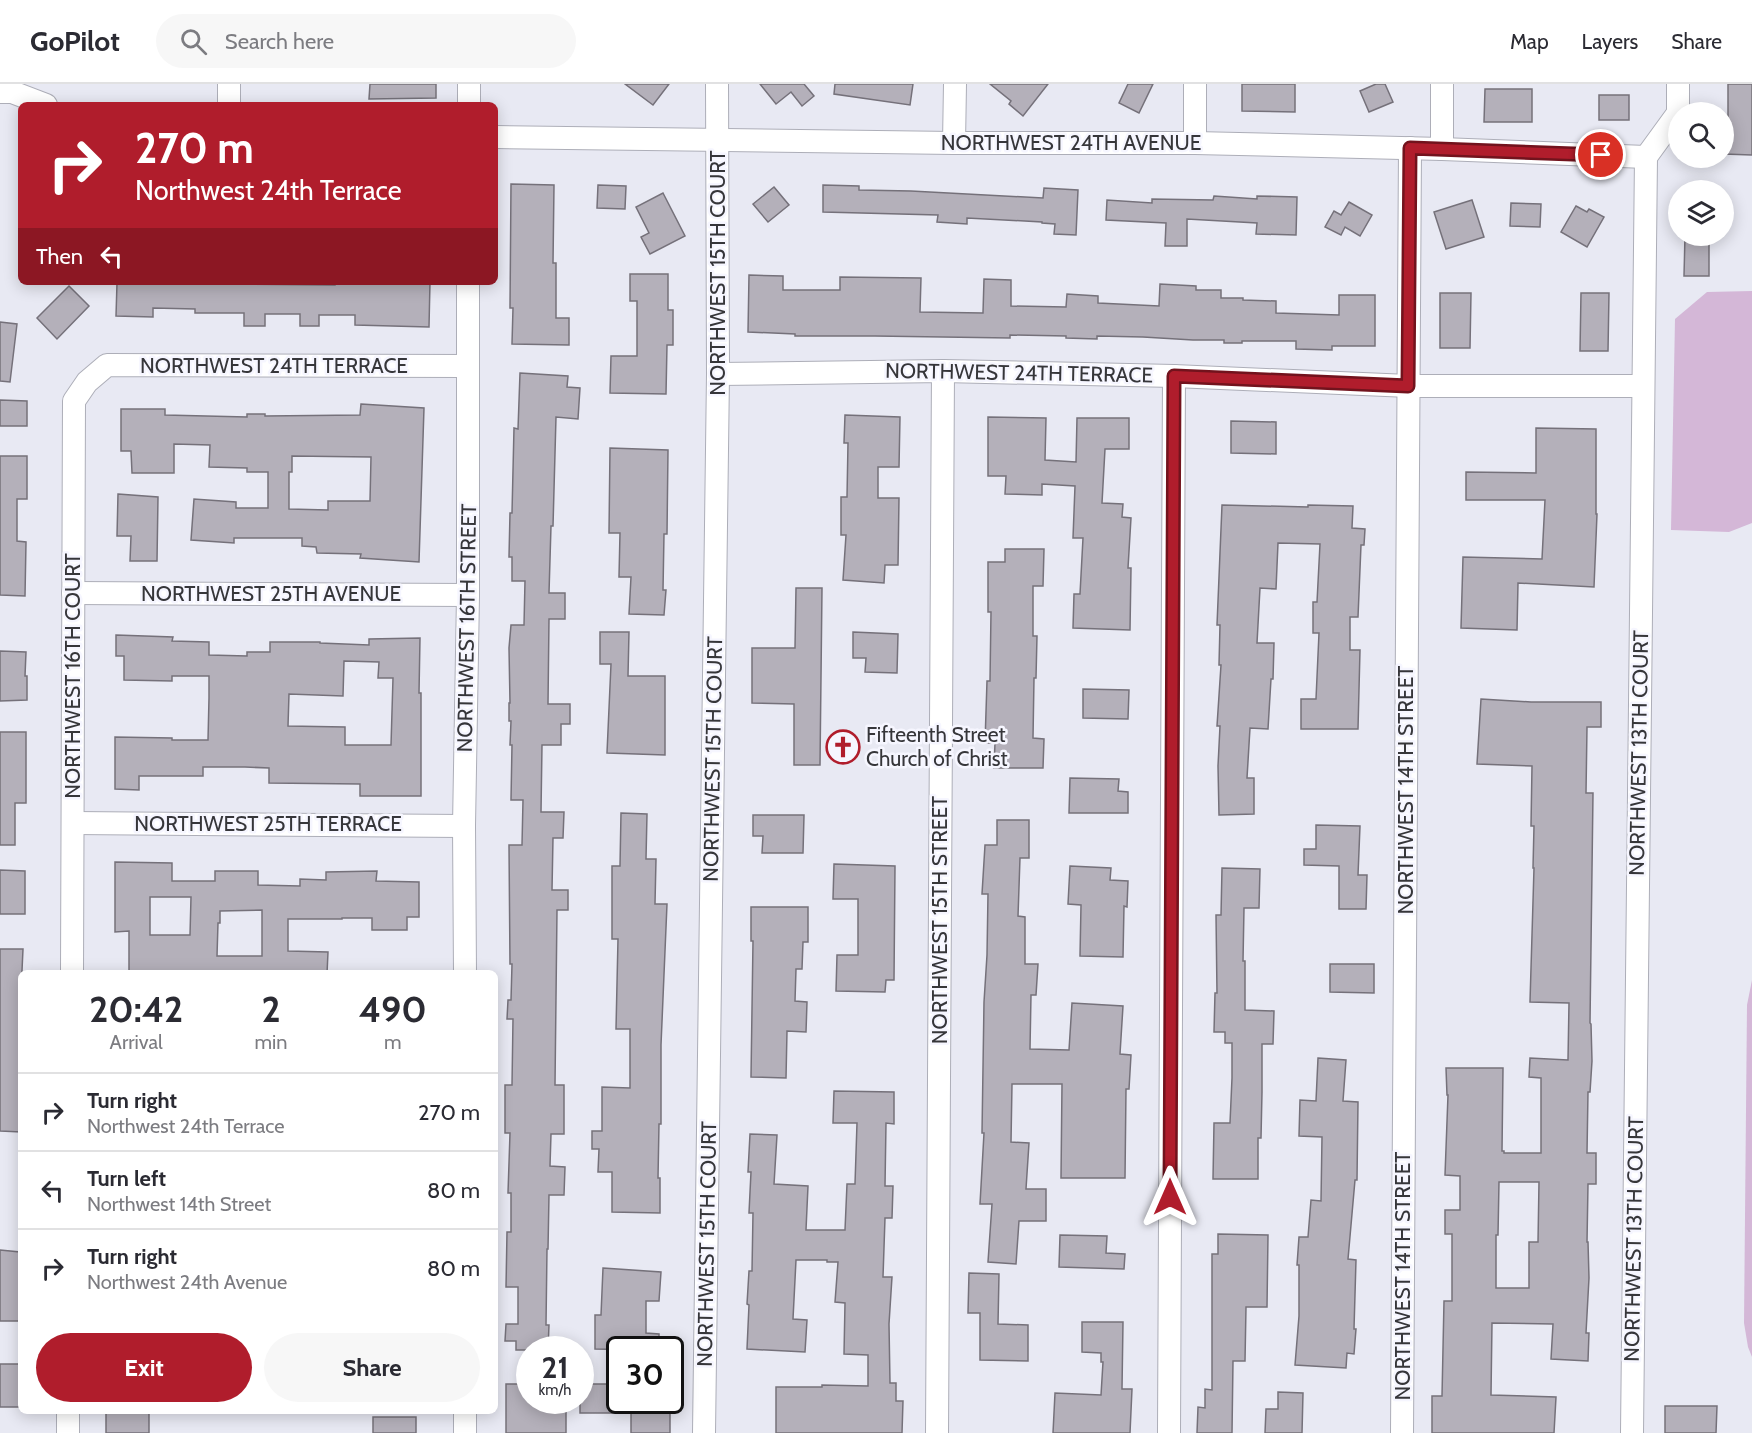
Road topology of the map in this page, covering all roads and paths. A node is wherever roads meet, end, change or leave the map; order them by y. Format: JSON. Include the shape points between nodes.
{"nodes":[{"id":1,"x":229,"y":84,"type":"edge"},
{"id":2,"x":469,"y":84,"type":"edge"},
{"id":3,"x":717,"y":84,"type":"edge"},
{"id":4,"x":955,"y":84,"type":"edge"},
{"id":5,"x":1195,"y":84,"type":"edge"},
{"id":6,"x":1442,"y":84,"type":"edge"},
{"id":7,"x":1678,"y":84,"type":"edge"},
{"id":8,"x":0,"y":92,"type":"edge"},
{"id":9,"x":38,"y":102,"type":"edge"},
{"id":10,"x":229,"y":102,"type":"edge"},
{"id":11,"x":469,"y":102,"type":"edge"},
{"id":12,"x":498,"y":137,"type":"edge"},
{"id":13,"x":717,"y":141,"type":"junction"},
{"id":14,"x":954,"y":143,"type":"junction"},
{"id":15,"x":1195,"y":143,"type":"junction"},
{"id":16,"x":1410,"y":148,"type":"junction"},
{"id":17,"x":1442,"y":149,"type":"junction"},
{"id":18,"x":1646,"y":157,"type":"junction"},
{"id":19,"x":468,"y":285,"type":"edge"},
{"id":20,"x":468,"y":366,"type":"junction"},
{"id":21,"x":943,"y":371,"type":"junction"},
{"id":22,"x":718,"y":374,"type":"junction"},
{"id":23,"x":1174,"y":376,"type":"junction"},
{"id":24,"x":87,"y":382,"type":"joint"},
{"id":25,"x":1408,"y":386,"type":"junction"},
{"id":26,"x":1643,"y":386,"type":"junction"},
{"id":27,"x":73,"y":593,"type":"junction"},
{"id":28,"x":468,"y":595,"type":"junction"},
{"id":29,"x":73,"y":823,"type":"junction"},
{"id":30,"x":464,"y":826,"type":"junction"},
{"id":31,"x":72,"y":970,"type":"edge"},
{"id":32,"x":465,"y":970,"type":"edge"},
{"id":33,"x":68,"y":1414,"type":"edge"},
{"id":34,"x":465,"y":1414,"type":"edge"},
{"id":35,"x":68,"y":1433,"type":"edge"},
{"id":36,"x":465,"y":1433,"type":"edge"},
{"id":37,"x":704,"y":1433,"type":"edge"},
{"id":38,"x":937,"y":1433,"type":"edge"},
{"id":39,"x":1169,"y":1433,"type":"edge"},
{"id":40,"x":1402,"y":1433,"type":"edge"},
{"id":41,"x":1632,"y":1433,"type":"edge"}],
"edges":[{"from":1,"to":10,"type":"street"},
{"from":2,"to":11,"type":"street"},
{"from":3,"to":13,"type":"street","name":"NORTHWEST 15TH COURT"},
{"from":4,"to":14,"type":"street"},
{"from":5,"to":15,"type":"street"},
{"from":6,"to":17,"type":"street"},
{"from":7,"to":18,"type":"street","via":[[1678,113]]},
{"from":8,"to":9,"type":"street","via":[[12,92]]},
{"from":12,"to":13,"type":"street","name":"NORTHWEST 24TH AVENUE"},
{"from":13,"to":14,"type":"street","name":"NORTHWEST 24TH AVENUE"},
{"from":13,"to":22,"type":"street","name":"NORTHWEST 15TH COURT"},
{"from":14,"to":15,"type":"street","name":"NORTHWEST 24TH AVENUE"},
{"from":15,"to":16,"type":"street","name":"NORTHWEST 24TH AVENUE"},
{"from":16,"to":17,"type":"street","name":"NORTHWEST 24TH AVENUE"},
{"from":16,"to":25,"type":"street","name":"NORTHWEST 14TH STREET"},
{"from":17,"to":18,"type":"street","name":"NORTHWEST 24TH AVENUE"},
{"from":18,"to":26,"type":"street","name":"NORTHWEST 13TH COURT"},
{"from":19,"to":20,"type":"street","name":"NORTHWEST 16TH STREET"},
{"from":20,"to":24,"type":"street","name":"NORTHWEST 24TH TERRACE","via":[[107,365]]},
{"from":20,"to":28,"type":"street","name":"NORTHWEST 16TH STREET"},
{"from":21,"to":22,"type":"street","name":"NORTHWEST 24TH TERRACE"},
{"from":21,"to":23,"type":"street","name":"NORTHWEST 24TH TERRACE"},
{"from":21,"to":38,"type":"street","name":"NORTHWEST 15TH STREET"},
{"from":22,"to":37,"type":"street","name":"NORTHWEST 15TH COURT"},
{"from":23,"to":25,"type":"street","name":"NORTHWEST 24TH TERRACE"},
{"from":23,"to":39,"type":"street"},
{"from":24,"to":27,"type":"street","name":"NORTHWEST 16TH COURT","via":[[74,401]]},
{"from":25,"to":26,"type":"street","name":"NORTHWEST 24TH TERRACE"},
{"from":25,"to":40,"type":"street","name":"NORTHWEST 14TH STREET"},
{"from":26,"to":41,"type":"street","name":"NORTHWEST 13TH COURT"},
{"from":27,"to":28,"type":"street","name":"NORTHWEST 25TH AVENUE"},
{"from":27,"to":29,"type":"street","name":"NORTHWEST 16TH COURT"},
{"from":28,"to":30,"type":"street","name":"NORTHWEST 16TH STREET"},
{"from":29,"to":30,"type":"street","name":"NORTHWEST 25TH TERRACE"},
{"from":29,"to":31,"type":"street","name":"NORTHWEST 16TH COURT"},
{"from":30,"to":32,"type":"street","name":"NORTHWEST 16TH STREET"},
{"from":33,"to":35,"type":"street"},
{"from":34,"to":36,"type":"street"}]}
